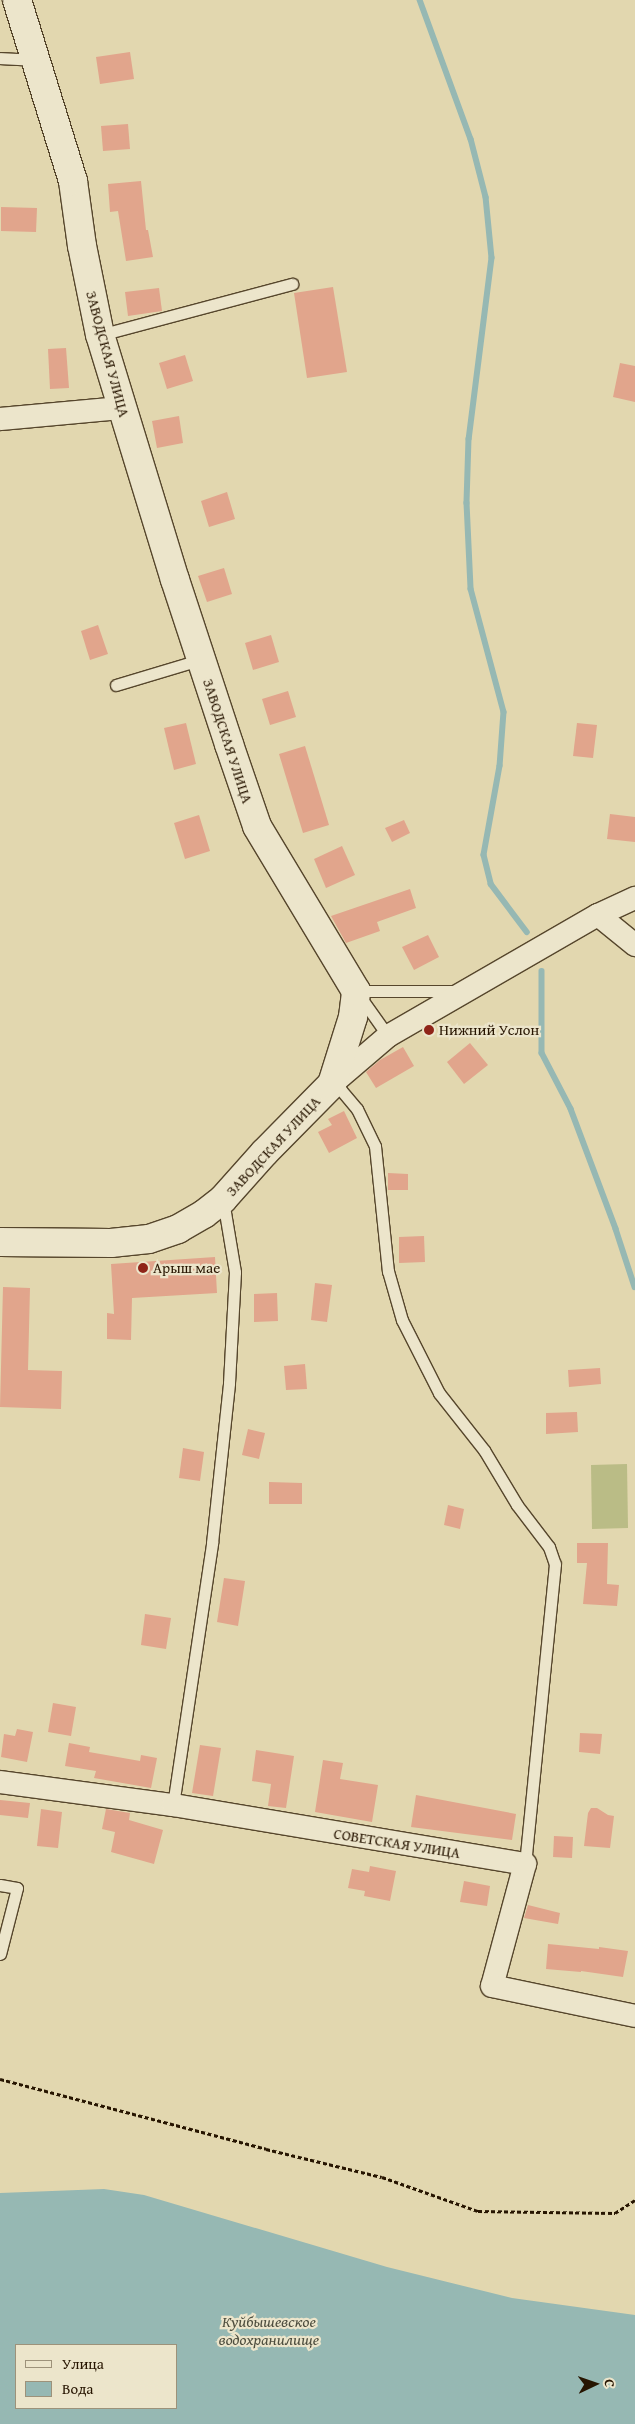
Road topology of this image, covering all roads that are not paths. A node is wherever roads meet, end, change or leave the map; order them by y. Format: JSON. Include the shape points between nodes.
{"nodes":[{"id":1,"x":17,"y":0,"type":"edge"},
{"id":2,"x":0,"y":58,"type":"edge"},
{"id":3,"x":37,"y":60,"type":"junction"},
{"id":4,"x":292,"y":284,"type":"dead end"},
{"id":5,"x":100,"y":335,"type":"junction"},
{"id":6,"x":121,"y":408,"type":"junction"},
{"id":7,"x":1,"y":418,"type":"edge"},
{"id":8,"x":202,"y":659,"type":"junction"},
{"id":9,"x":116,"y":685,"type":"dead end"},
{"id":10,"x":635,"y":898,"type":"edge"},
{"id":11,"x":598,"y":915,"type":"junction"},
{"id":12,"x":635,"y":946,"type":"edge"},
{"id":13,"x":356,"y":991,"type":"junction"},
{"id":14,"x":464,"y":991,"type":"junction"},
{"id":15,"x":388,"y":1036,"type":"junction"},
{"id":16,"x":332,"y":1084,"type":"junction"},
{"id":17,"x":223,"y":1199,"type":"junction"},
{"id":18,"x":0,"y":1242,"type":"edge"},
{"id":19,"x":0,"y":1782,"type":"edge"},
{"id":20,"x":173,"y":1805,"type":"junction"},
{"id":21,"x":525,"y":1864,"type":"junction"},
{"id":22,"x":0,"y":1885,"type":"edge"},
{"id":23,"x":0,"y":1954,"type":"edge"},
{"id":24,"x":635,"y":2016,"type":"edge"}],
"edges":[{"from":1,"to":3,"type":"street","name":"ЗАВОДСКАЯ УЛИЦА"},
{"from":2,"to":3,"type":"lane"},
{"from":3,"to":5,"type":"street","name":"ЗАВОДСКАЯ УЛИЦА","via":[[73,181]]},
{"from":4,"to":5,"type":"lane"},
{"from":5,"to":6,"type":"street","name":"ЗАВОДСКАЯ УЛИЦА"},
{"from":6,"to":7,"type":"street"},
{"from":6,"to":8,"type":"street","name":"ЗАВОДСКАЯ УЛИЦА"},
{"from":8,"to":9,"type":"lane"},
{"from":8,"to":13,"type":"street","name":"ЗАВОДСКАЯ УЛИЦА","via":[[257,826]]},
{"from":10,"to":11,"type":"street"},
{"from":11,"to":12,"type":"street"},
{"from":11,"to":14,"type":"street"},
{"from":13,"to":14,"type":"lane"},
{"from":13,"to":15,"type":"lane"},
{"from":13,"to":16,"type":"street","name":"ЗАВОДСКАЯ УЛИЦА","via":[[353,1017]]},
{"from":14,"to":15,"type":"street"},
{"from":15,"to":16,"type":"street"},
{"from":16,"to":17,"type":"street","name":"ЗАВОДСКАЯ УЛИЦА"},
{"from":16,"to":21,"type":"lane","via":[[357,1109],[375,1146],[388,1271],[402,1320],[439,1393],[484,1450],[517,1505],[549,1547],[555,1564]]},
{"from":17,"to":18,"type":"street","name":"ЗАВОДСКАЯ УЛИЦА","via":[[178,1229],[149,1238],[111,1243]]},
{"from":17,"to":20,"type":"lane","via":[[235,1272],[229,1383],[212,1543]]},
{"from":19,"to":20,"type":"street","name":"СОВЕТСКАЯ УЛИЦА"},
{"from":20,"to":21,"type":"street","name":"СОВЕТСКАЯ УЛИЦА"},
{"from":21,"to":24,"type":"street","via":[[492,1986]]},
{"from":22,"to":23,"type":"lane","via":[[17,1888]]}]}
